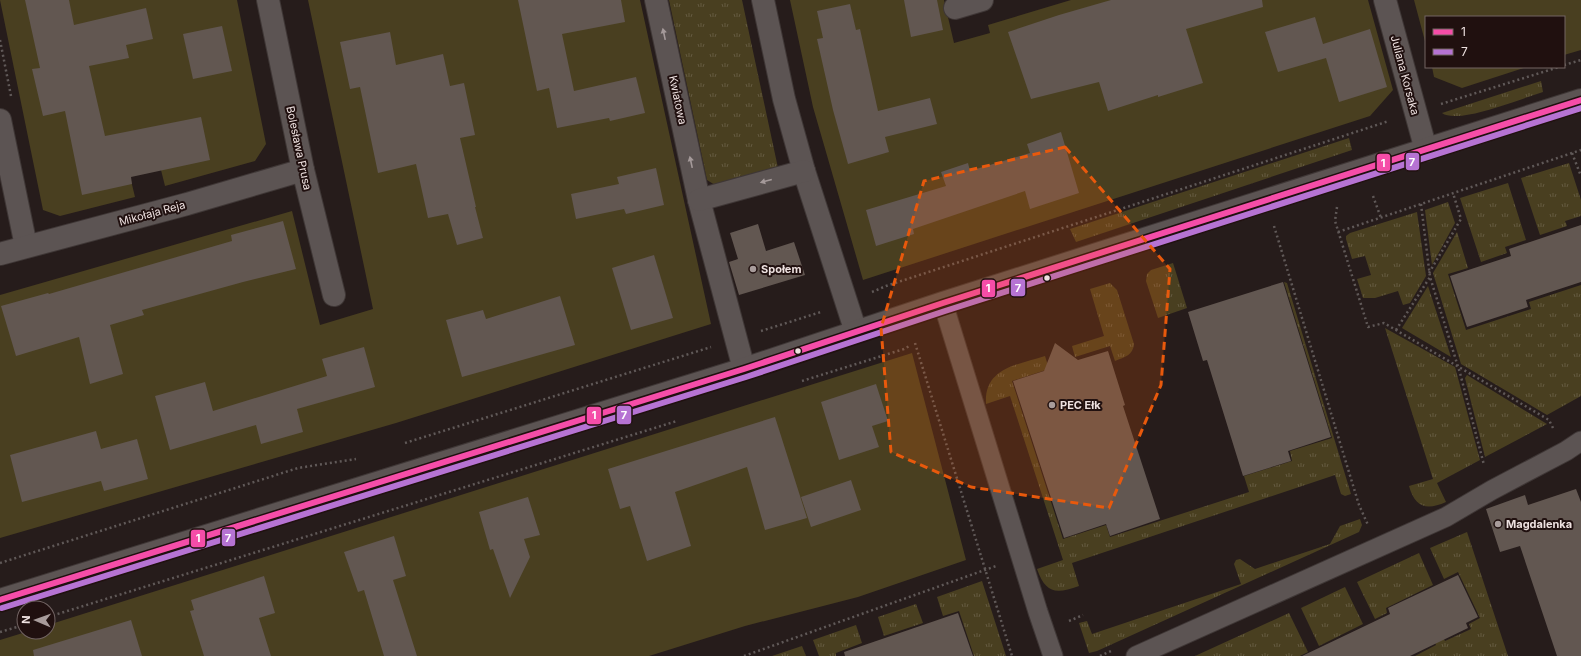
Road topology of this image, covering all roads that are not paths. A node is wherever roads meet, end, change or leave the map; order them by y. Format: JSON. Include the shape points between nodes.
{"nodes":[{"id":1,"x":268,"y":0,"type":"edge"},
{"id":2,"x":656,"y":0,"type":"edge"},
{"id":3,"x":763,"y":0,"type":"edge"},
{"id":4,"x":982,"y":0,"type":"edge"},
{"id":5,"x":1385,"y":0,"type":"edge"},
{"id":6,"x":955,"y":8,"type":"dead end"},
{"id":7,"x":1581,"y":100,"type":"edge"},
{"id":8,"x":0,"y":120,"type":"edge"},
{"id":9,"x":1426,"y":150,"type":"junction"},
{"id":10,"x":303,"y":170,"type":"junction"},
{"id":11,"x":804,"y":171,"type":"junction"},
{"id":12,"x":699,"y":200,"type":"junction"},
{"id":13,"x":26,"y":246,"type":"junction"},
{"id":14,"x":0,"y":254,"type":"edge"},
{"id":15,"x":334,"y":295,"type":"dead end"},
{"id":16,"x":943,"y":303,"type":"junction"},
{"id":17,"x":856,"y":332,"type":"junction"},
{"id":18,"x":744,"y":369,"type":"junction"},
{"id":19,"x":1574,"y":446,"type":"edge"},
{"id":20,"x":0,"y":600,"type":"edge"},
{"id":21,"x":1053,"y":656,"type":"edge"},
{"id":22,"x":1136,"y":656,"type":"edge"}],
"edges":[{"from":1,"to":10,"type":"street","name":"Bolesława Prusa"},
{"from":12,"to":2,"type":"street","name":"Kwiatowa","one_way":true},
{"from":3,"to":11,"type":"street","via":[[784,100]]},
{"from":4,"to":6,"type":"street"},
{"from":5,"to":9,"type":"street","name":"Juliana Korsaka"},
{"from":7,"to":9,"type":"street"},
{"from":8,"to":13,"type":"street"},
{"from":9,"to":16,"type":"street"},
{"from":10,"to":13,"type":"street","name":"Mikołaja Reja","via":[[187,204]]},
{"from":10,"to":15,"type":"street","name":"Bolesława Prusa"},
{"from":11,"to":12,"type":"street","one_way":true},
{"from":11,"to":17,"type":"street"},
{"from":12,"to":18,"type":"street","name":"Kwiatowa"},
{"from":13,"to":14,"type":"street","name":"Mikołaja Reja"},
{"from":16,"to":17,"type":"street"},
{"from":16,"to":21,"type":"lane"},
{"from":17,"to":18,"type":"street"},
{"from":18,"to":20,"type":"street"},
{"from":19,"to":22,"type":"lane","via":[[1446,517]]}]}
